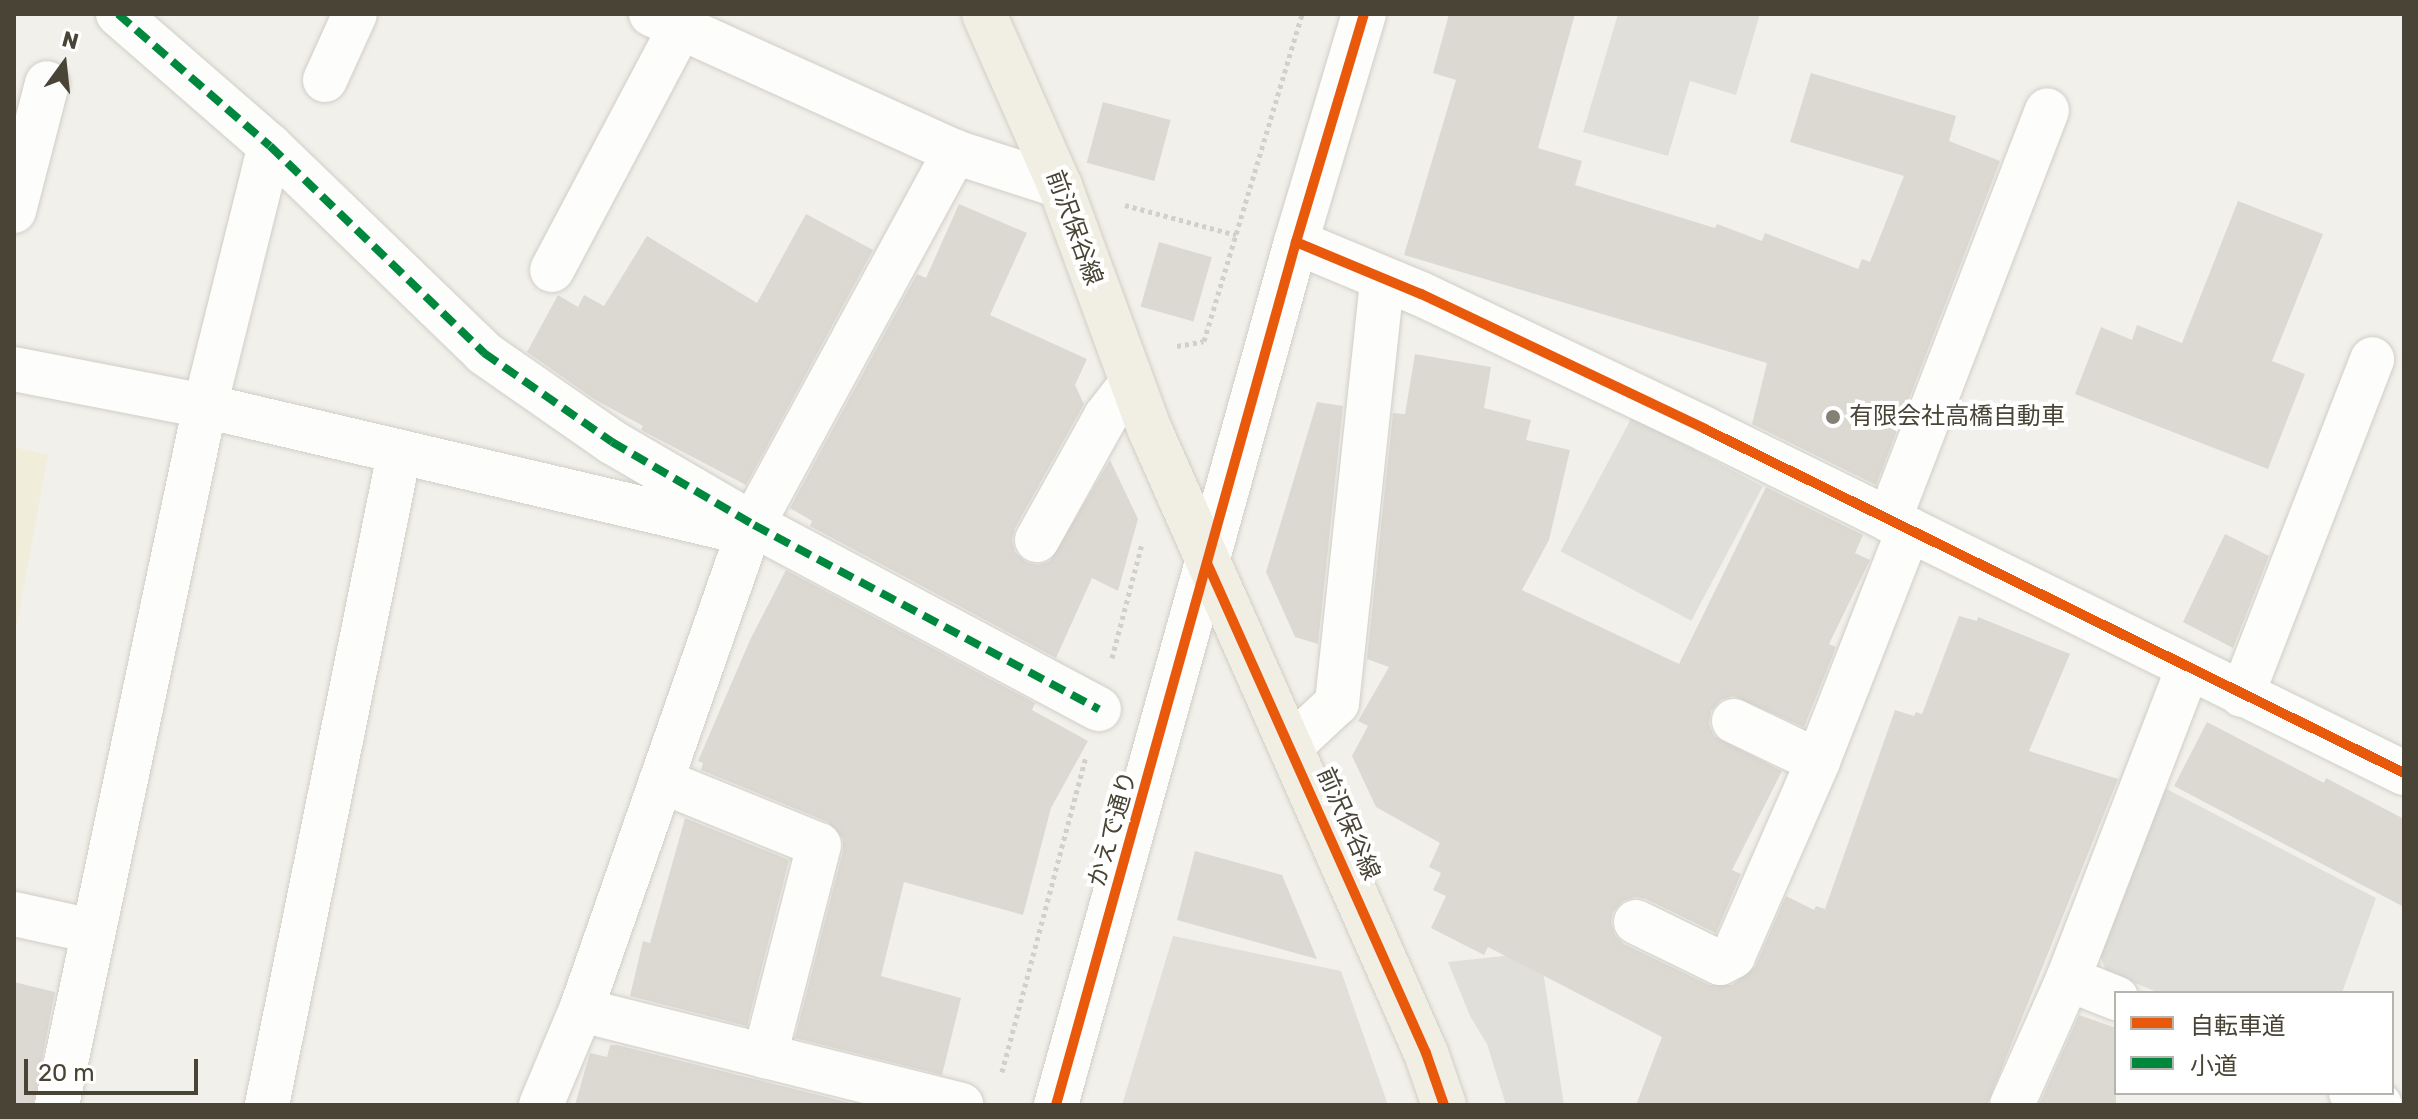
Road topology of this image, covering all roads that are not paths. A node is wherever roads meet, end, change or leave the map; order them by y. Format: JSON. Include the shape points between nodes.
{"nodes":[{"id":1,"x":118,"y":14,"type":"edge"},
{"id":2,"x":355,"y":14,"type":"edge"},
{"id":3,"x":984,"y":14,"type":"edge"},
{"id":4,"x":1364,"y":16,"type":"edge"},
{"id":5,"x":666,"y":21,"type":"edge"},
{"id":6,"x":325,"y":80,"type":"dead end"},
{"id":7,"x":47,"y":83,"type":"dead end"},
{"id":8,"x":2047,"y":110,"type":"dead end"},
{"id":9,"x":270,"y":146,"type":"junction"},
{"id":10,"x":955,"y":152,"type":"junction"},
{"id":11,"x":1060,"y":186,"type":"junction"},
{"id":12,"x":14,"y":211,"type":"edge"},
{"id":13,"x":1296,"y":242,"type":"junction"},
{"id":14,"x":552,"y":270,"type":"dead end"},
{"id":15,"x":1382,"y":280,"type":"junction"},
{"id":16,"x":2372,"y":359,"type":"dead end"},
{"id":17,"x":14,"y":369,"type":"edge"},
{"id":18,"x":1131,"y":384,"type":"junction"},
{"id":19,"x":205,"y":406,"type":"junction"},
{"id":20,"x":399,"y":454,"type":"junction"},
{"id":21,"x":1899,"y":524,"type":"junction"},
{"id":22,"x":751,"y":529,"type":"junction"},
{"id":23,"x":1037,"y":540,"type":"dead end"},
{"id":24,"x":1207,"y":563,"type":"junction"},
{"id":25,"x":2188,"y":668,"type":"junction"},
{"id":26,"x":2242,"y":695,"type":"junction"},
{"id":27,"x":1099,"y":709,"type":"dead end"},
{"id":28,"x":1734,"y":721,"type":"dead end"},
{"id":29,"x":1291,"y":746,"type":"junction"},
{"id":30,"x":1818,"y":761,"type":"junction"},
{"id":31,"x":2404,"y":773,"type":"edge"},
{"id":32,"x":661,"y":781,"type":"junction"},
{"id":33,"x":14,"y":914,"type":"edge"},
{"id":34,"x":1636,"y":922,"type":"dead end"},
{"id":35,"x":92,"y":931,"type":"junction"},
{"id":36,"x":2068,"y":979,"type":"junction"},
{"id":37,"x":2114,"y":997,"type":"edge"},
{"id":38,"x":581,"y":1010,"type":"junction"},
{"id":39,"x":765,"y":1056,"type":"junction"},
{"id":40,"x":2404,"y":1087,"type":"edge"},
{"id":41,"x":2356,"y":1095,"type":"edge"},
{"id":42,"x":57,"y":1105,"type":"edge"},
{"id":43,"x":267,"y":1105,"type":"edge"},
{"id":44,"x":541,"y":1105,"type":"edge"},
{"id":45,"x":961,"y":1105,"type":"edge"},
{"id":46,"x":1056,"y":1105,"type":"edge"},
{"id":47,"x":1444,"y":1105,"type":"edge"},
{"id":48,"x":2012,"y":1105,"type":"edge"},
{"id":49,"x":2380,"y":1105,"type":"edge"},
{"id":50,"x":2395,"y":1105,"type":"edge"}],
"edges":[{"from":1,"to":9,"type":"street"},
{"from":2,"to":6,"type":"street"},
{"from":3,"to":11,"type":"main road","name":"前沢保谷線"},
{"from":4,"to":13,"type":"street","name":"かえで通り"},
{"from":5,"to":10,"type":"street"},
{"from":5,"to":14,"type":"street"},
{"from":7,"to":12,"type":"street"},
{"from":8,"to":21,"type":"street"},
{"from":9,"to":19,"type":"street"},
{"from":9,"to":22,"type":"street","via":[[484,353]]},
{"from":10,"to":11,"type":"street"},
{"from":10,"to":22,"type":"street"},
{"from":11,"to":18,"type":"main road","name":"前沢保谷線"},
{"from":13,"to":15,"type":"street"},
{"from":13,"to":24,"type":"street","name":"かえで通り"},
{"from":15,"to":21,"type":"street"},
{"from":15,"to":29,"type":"street","via":[[1337,703]]},
{"from":16,"to":26,"type":"street"},
{"from":17,"to":19,"type":"street"},
{"from":18,"to":23,"type":"street","via":[[1106,416]]},
{"from":18,"to":24,"type":"main road","name":"前沢保谷線"},
{"from":19,"to":20,"type":"street"},
{"from":19,"to":35,"type":"street"},
{"from":20,"to":22,"type":"street"},
{"from":20,"to":43,"type":"street"},
{"from":21,"to":25,"type":"street"},
{"from":21,"to":30,"type":"street"},
{"from":22,"to":27,"type":"street"},
{"from":22,"to":32,"type":"street"},
{"from":24,"to":29,"type":"main road","name":"前沢保谷線"},
{"from":24,"to":46,"type":"street","name":"かえで通り"},
{"from":25,"to":26,"type":"street"},
{"from":25,"to":36,"type":"street"},
{"from":26,"to":31,"type":"street"},
{"from":28,"to":30,"type":"street"},
{"from":29,"to":47,"type":"main road","name":"前沢保谷線"},
{"from":30,"to":34,"type":"street","via":[[1728,961],[1710,959]]},
{"from":32,"to":38,"type":"street"},
{"from":32,"to":39,"type":"street","via":[[819,845]]},
{"from":33,"to":35,"type":"street"},
{"from":35,"to":42,"type":"street"},
{"from":36,"to":37,"type":"street"},
{"from":36,"to":48,"type":"street"},
{"from":38,"to":39,"type":"street"},
{"from":38,"to":44,"type":"street"},
{"from":39,"to":45,"type":"street"},
{"from":40,"to":50,"type":"street"},
{"from":41,"to":49,"type":"street"}]}
